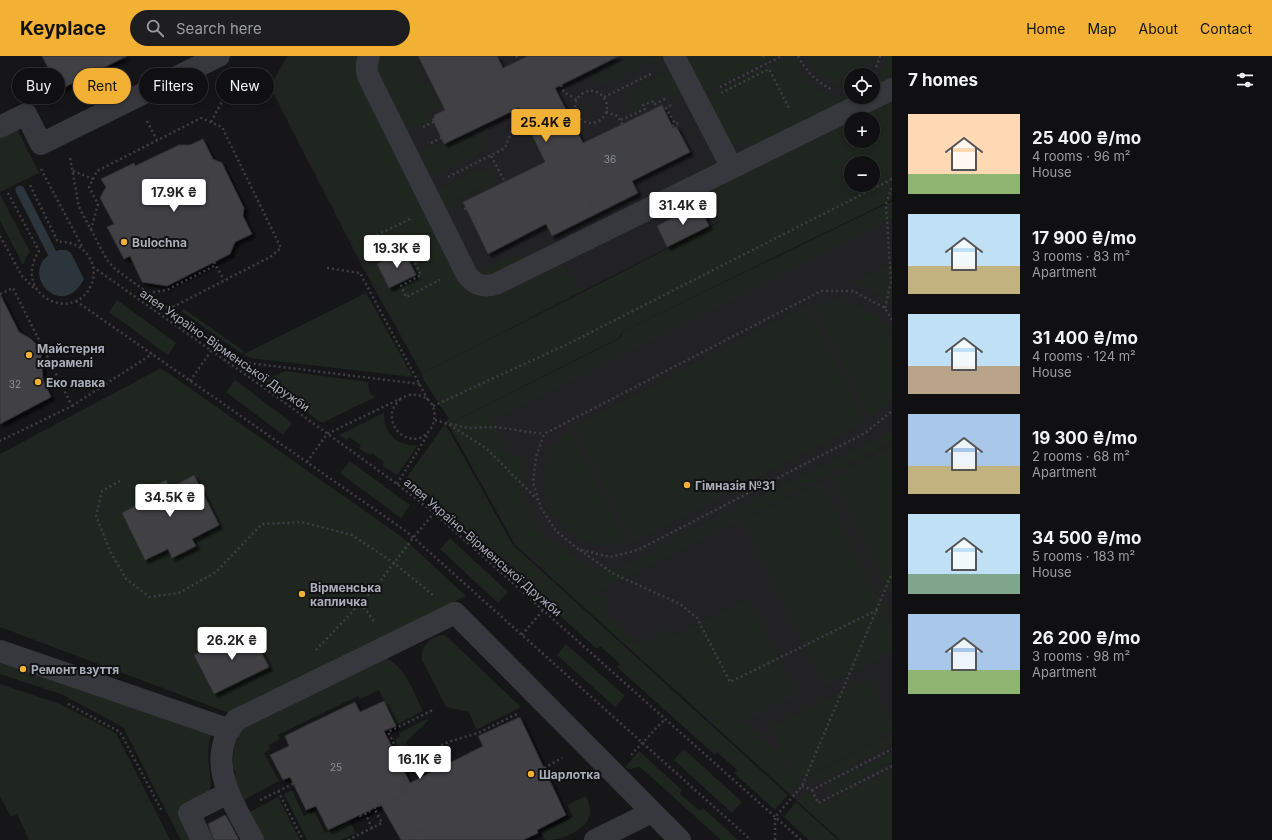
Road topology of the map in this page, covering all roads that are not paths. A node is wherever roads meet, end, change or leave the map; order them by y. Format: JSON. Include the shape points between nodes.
{"nodes":[{"id":1,"x":219,"y":56,"type":"edge"},
{"id":2,"x":369,"y":56,"type":"edge"},
{"id":3,"x":675,"y":58,"type":"edge"},
{"id":4,"x":892,"y":88,"type":"edge"},
{"id":5,"x":0,"y":127,"type":"edge"},
{"id":6,"x":732,"y":168,"type":"junction"},
{"id":7,"x":0,"y":651,"type":"edge"},
{"id":8,"x":230,"y":730,"type":"junction"},
{"id":9,"x":233,"y":802,"type":"junction"},
{"id":10,"x":652,"y":812,"type":"junction"},
{"id":11,"x":202,"y":840,"type":"edge"},
{"id":12,"x":253,"y":840,"type":"edge"},
{"id":13,"x":595,"y":840,"type":"edge"},
{"id":14,"x":680,"y":840,"type":"edge"}],
"edges":[{"from":1,"to":5,"type":"lane","via":[[41,144],[26,114]]},
{"from":2,"to":6,"type":"lane","via":[[366,68],[368,76],[464,268],[472,281],[480,286],[496,284]]},
{"from":3,"to":6,"type":"lane","via":[[688,99]]},
{"from":4,"to":6,"type":"lane"},
{"from":7,"to":8,"type":"lane"},
{"from":8,"to":9,"type":"lane","via":[[222,753],[222,773]]},
{"from":8,"to":10,"type":"lane","via":[[236,720],[455,613]]},
{"from":9,"to":11,"type":"lane","via":[[189,813]]},
{"from":9,"to":12,"type":"lane"},
{"from":10,"to":13,"type":"lane"},
{"from":10,"to":14,"type":"lane"}]}
